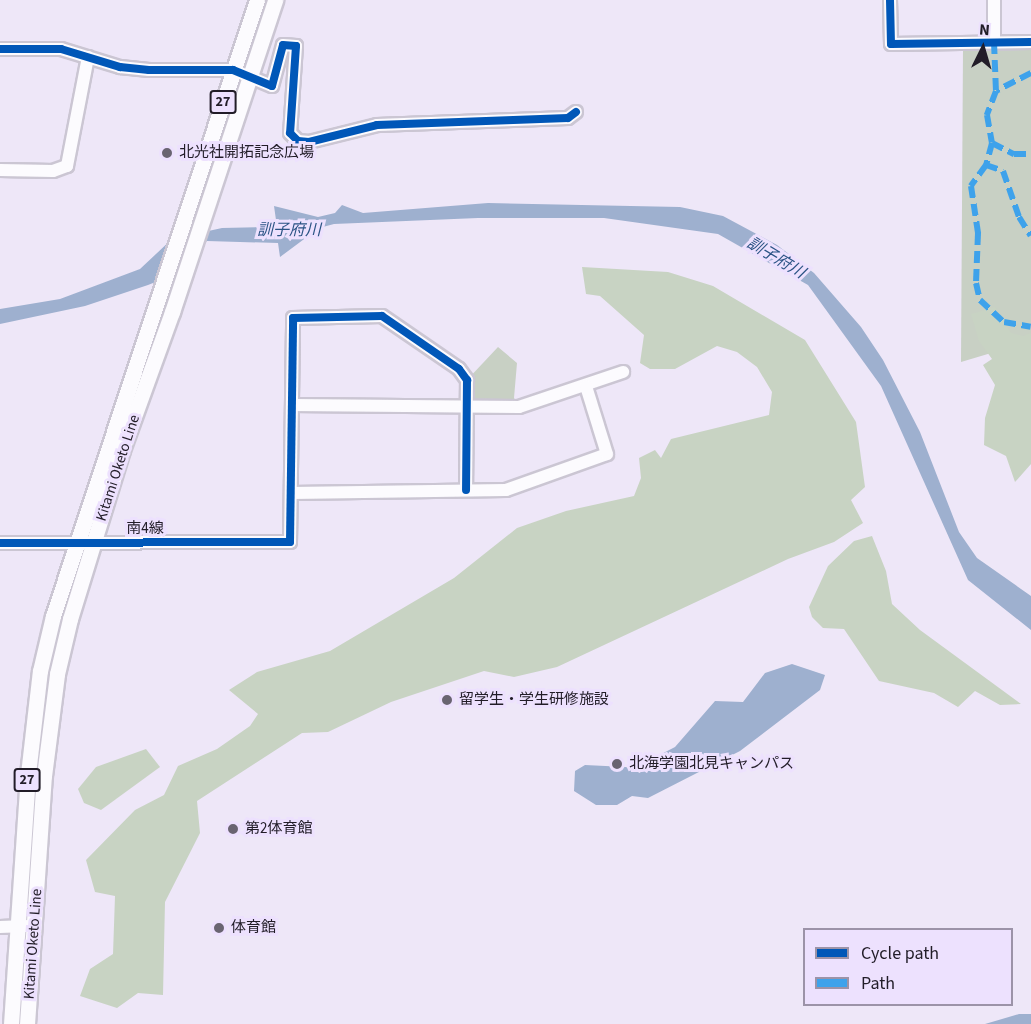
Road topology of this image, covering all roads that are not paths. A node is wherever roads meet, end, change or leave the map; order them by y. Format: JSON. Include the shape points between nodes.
{"nodes":[{"id":1,"x":257,"y":0,"type":"edge"},
{"id":2,"x":275,"y":0,"type":"edge"},
{"id":3,"x":890,"y":0,"type":"edge"},
{"id":4,"x":994,"y":0,"type":"edge"},
{"id":5,"x":994,"y":42,"type":"junction"},
{"id":6,"x":1031,"y":42,"type":"edge"},
{"id":7,"x":0,"y":49,"type":"edge"},
{"id":8,"x":88,"y":57,"type":"junction"},
{"id":9,"x":233,"y":70,"type":"junction"},
{"id":10,"x":250,"y":75,"type":"junction"},
{"id":11,"x":576,"y":112,"type":"dead end"},
{"id":12,"x":0,"y":170,"type":"edge"},
{"id":13,"x":623,"y":372,"type":"dead end"},
{"id":14,"x":586,"y":386,"type":"junction"},
{"id":15,"x":292,"y":405,"type":"junction"},
{"id":16,"x":465,"y":405,"type":"junction"},
{"id":17,"x":466,"y":490,"type":"junction"},
{"id":18,"x":292,"y":493,"type":"junction"},
{"id":19,"x":76,"y":541,"type":"junction"},
{"id":20,"x":94,"y":542,"type":"junction"},
{"id":21,"x":0,"y":543,"type":"edge"},
{"id":22,"x":17,"y":925,"type":"junction"},
{"id":23,"x":0,"y":927,"type":"edge"},
{"id":24,"x":34,"y":927,"type":"junction"},
{"id":25,"x":11,"y":1024,"type":"edge"},
{"id":26,"x":27,"y":1024,"type":"edge"}],
"edges":[{"from":1,"to":9,"type":"main road","name":"Kitami Oketo Line","number":"27"},
{"from":2,"to":10,"type":"main road","name":"Kitami Oketo Line","number":"27"},
{"from":3,"to":5,"type":"street","via":[[891,44]]},
{"from":4,"to":5,"type":"street"},
{"from":5,"to":6,"type":"street"},
{"from":7,"to":8,"type":"street","via":[[61,50]]},
{"from":8,"to":9,"type":"street","via":[[120,67],[149,70]]},
{"from":8,"to":12,"type":"street","via":[[67,166],[54,171]]},
{"from":9,"to":10,"type":"street"},
{"from":9,"to":19,"type":"main road","name":"Kitami Oketo Line","number":"27"},
{"from":10,"to":11,"type":"street","via":[[272,86],[283,45],[296,46],[290,133],[298,141],[309,142],[378,125],[568,118]]},
{"from":10,"to":20,"type":"main road","name":"Kitami Oketo Line","number":"27"},
{"from":13,"to":14,"type":"street"},
{"from":14,"to":16,"type":"street","via":[[519,407]]},
{"from":14,"to":17,"type":"street","via":[[607,454],[506,490]]},
{"from":15,"to":16,"type":"street"},
{"from":15,"to":16,"type":"street","via":[[293,318],[382,316],[459,369],[467,380]]},
{"from":15,"to":18,"type":"street"},
{"from":16,"to":17,"type":"street"},
{"from":17,"to":18,"type":"street"},
{"from":18,"to":20,"type":"street","name":"南4線","via":[[290,542]]},
{"from":19,"to":20,"type":"street","name":"南4線"},
{"from":19,"to":21,"type":"street","name":"南4線"},
{"from":19,"to":22,"type":"main road","name":"Kitami Oketo Line","number":"27","via":[[40,671],[27,774]]},
{"from":20,"to":24,"type":"main road","name":"Kitami Oketo Line","number":"27","via":[[57,675],[44,776]]},
{"from":22,"to":23,"type":"street"},
{"from":22,"to":24,"type":"street"},
{"from":22,"to":25,"type":"main road","name":"Kitami Oketo Line","number":"27"},
{"from":24,"to":26,"type":"main road","name":"Kitami Oketo Line","number":"27"}]}
